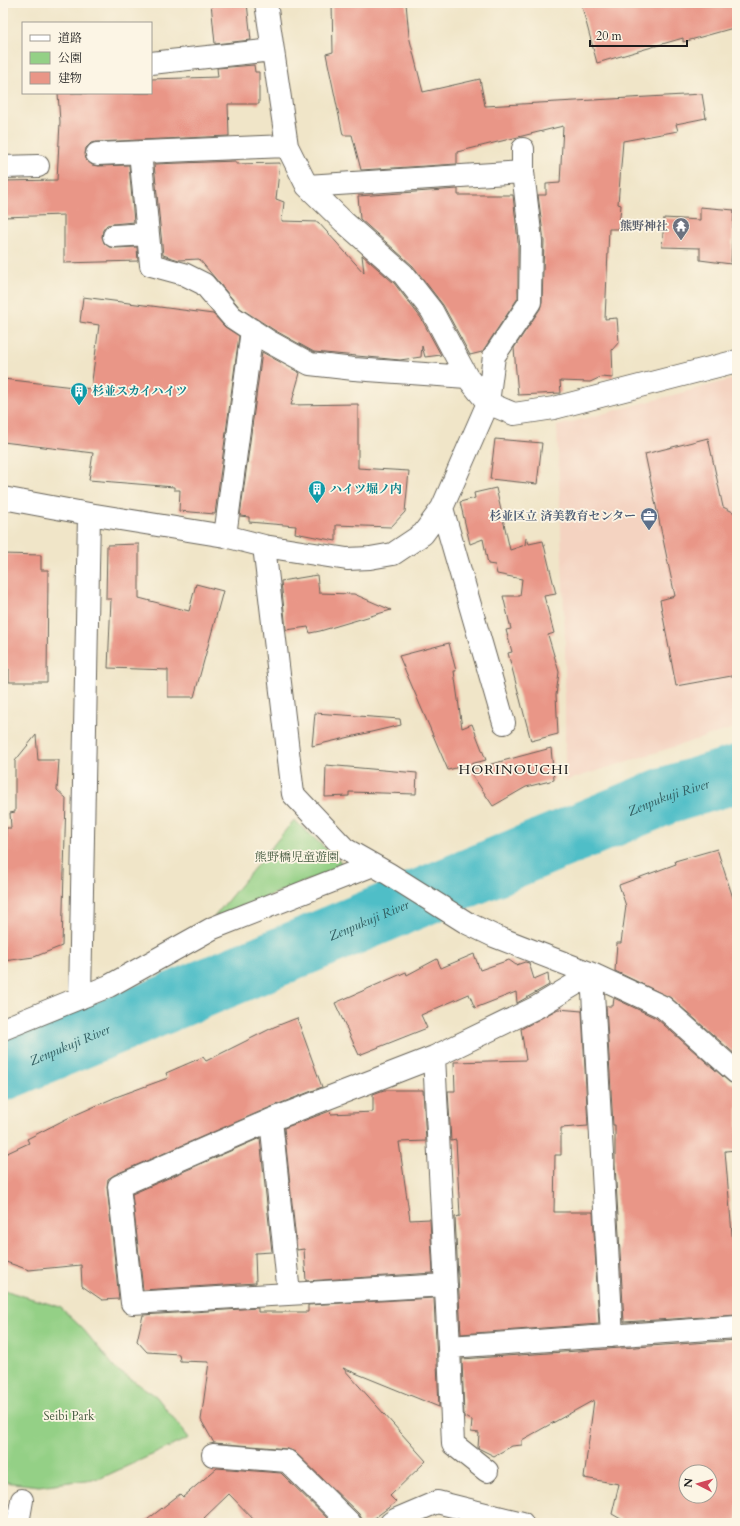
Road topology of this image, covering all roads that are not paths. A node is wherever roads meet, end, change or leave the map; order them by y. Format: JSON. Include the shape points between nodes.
{"nodes":[{"id":1,"x":266,"y":3,"type":"edge"},
{"id":2,"x":273,"y":50,"type":"junction"},
{"id":3,"x":152,"y":63,"type":"edge"},
{"id":4,"x":287,"y":146,"type":"junction"},
{"id":5,"x":523,"y":149,"type":"dead end"},
{"id":6,"x":140,"y":152,"type":"junction"},
{"id":7,"x":97,"y":154,"type":"dead end"},
{"id":8,"x":38,"y":166,"type":"dead end"},
{"id":9,"x":3,"y":167,"type":"edge"},
{"id":10,"x":523,"y":172,"type":"junction"},
{"id":11,"x":308,"y":186,"type":"junction"},
{"id":12,"x":148,"y":234,"type":"junction"},
{"id":13,"x":114,"y":236,"type":"dead end"},
{"id":14,"x":252,"y":330,"type":"junction"},
{"id":15,"x":737,"y":361,"type":"edge"},
{"id":16,"x":467,"y":377,"type":"junction"},
{"id":17,"x":488,"y":403,"type":"junction"},
{"id":18,"x":3,"y":498,"type":"edge"},
{"id":19,"x":442,"y":508,"type":"junction"},
{"id":20,"x":89,"y":514,"type":"junction"},
{"id":21,"x":225,"y":536,"type":"junction"},
{"id":22,"x":264,"y":546,"type":"junction"},
{"id":23,"x":504,"y":723,"type":"dead end"},
{"id":24,"x":381,"y":870,"type":"junction"},
{"id":25,"x":592,"y":974,"type":"junction"},
{"id":26,"x":80,"y":998,"type":"junction"},
{"id":27,"x":3,"y":1029,"type":"edge"},
{"id":28,"x":434,"y":1057,"type":"junction"},
{"id":29,"x":737,"y":1073,"type":"edge"},
{"id":30,"x":271,"y":1120,"type":"junction"},
{"id":31,"x":446,"y":1285,"type":"junction"},
{"id":32,"x":289,"y":1294,"type":"junction"},
{"id":33,"x":737,"y":1327,"type":"edge"},
{"id":34,"x":612,"y":1336,"type":"junction"},
{"id":35,"x":449,"y":1347,"type":"junction"},
{"id":36,"x":214,"y":1455,"type":"dead end"},
{"id":37,"x":488,"y":1471,"type":"dead end"},
{"id":38,"x":22,"y":1500,"type":"dead end"},
{"id":39,"x":18,"y":1523,"type":"edge"},
{"id":40,"x":350,"y":1523,"type":"edge"},
{"id":41,"x":391,"y":1523,"type":"edge"},
{"id":42,"x":522,"y":1523,"type":"edge"}],
"edges":[{"from":1,"to":2,"type":"street"},
{"from":2,"to":3,"type":"street"},
{"from":2,"to":4,"type":"street"},
{"from":4,"to":6,"type":"street"},
{"from":4,"to":11,"type":"street"},
{"from":5,"to":10,"type":"street"},
{"from":6,"to":7,"type":"street"},
{"from":6,"to":12,"type":"street"},
{"from":8,"to":9,"type":"street"},
{"from":10,"to":11,"type":"street"},
{"from":10,"to":17,"type":"street","via":[[531,241],[530,302],[494,356]]},
{"from":11,"to":16,"type":"street","via":[[403,274],[432,311]]},
{"from":12,"to":13,"type":"street"},
{"from":12,"to":14,"type":"street","via":[[151,265],[184,274],[204,284],[232,316]]},
{"from":14,"to":16,"type":"street","via":[[310,364]]},
{"from":14,"to":21,"type":"street"},
{"from":15,"to":17,"type":"street","via":[[554,408],[514,414]]},
{"from":16,"to":17,"type":"street"},
{"from":17,"to":19,"type":"street"},
{"from":18,"to":20,"type":"street"},
{"from":19,"to":22,"type":"street","via":[[423,534],[393,554],[347,559]]},
{"from":19,"to":23,"type":"street"},
{"from":20,"to":21,"type":"street"},
{"from":20,"to":26,"type":"street"},
{"from":21,"to":22,"type":"street"},
{"from":22,"to":24,"type":"street","via":[[293,794],[345,849]]},
{"from":24,"to":25,"type":"street","via":[[467,923]]},
{"from":24,"to":26,"type":"street","via":[[213,928],[109,986]]},
{"from":25,"to":28,"type":"street","via":[[537,1007]]},
{"from":25,"to":29,"type":"street","via":[[663,1007]]},
{"from":25,"to":34,"type":"street"},
{"from":26,"to":27,"type":"street"},
{"from":28,"to":30,"type":"street"},
{"from":28,"to":31,"type":"street"},
{"from":30,"to":32,"type":"street"},
{"from":30,"to":32,"type":"street","via":[[119,1186],[119,1194],[132,1304]]},
{"from":31,"to":32,"type":"street"},
{"from":31,"to":35,"type":"street"},
{"from":33,"to":34,"type":"street"},
{"from":34,"to":35,"type":"street"},
{"from":35,"to":37,"type":"street","via":[[452,1444]]},
{"from":36,"to":40,"type":"street","via":[[287,1461]]},
{"from":38,"to":39,"type":"street"},
{"from":41,"to":42,"type":"street","via":[[437,1502]]}]}
